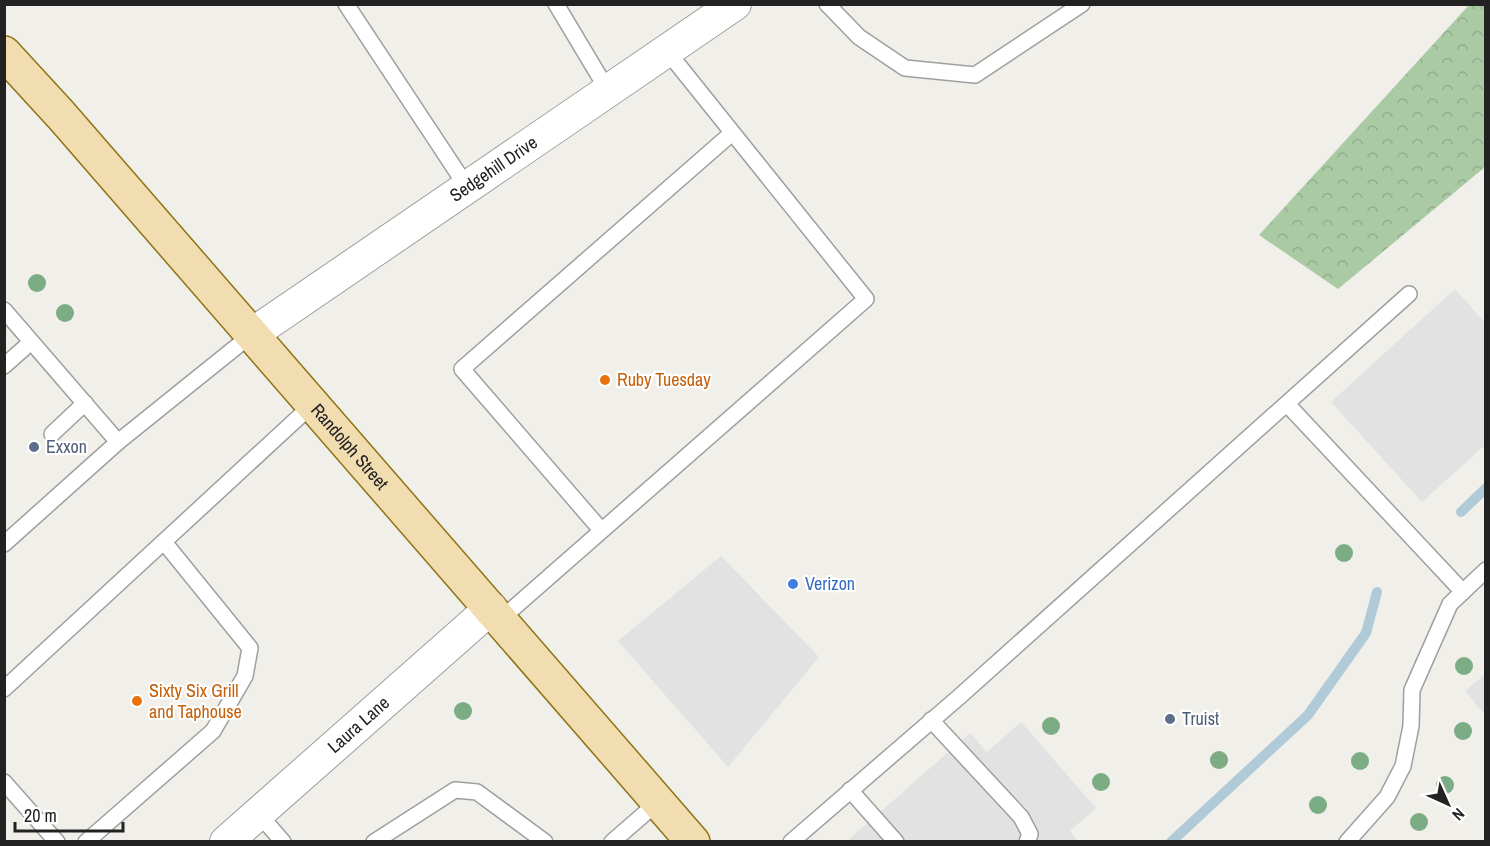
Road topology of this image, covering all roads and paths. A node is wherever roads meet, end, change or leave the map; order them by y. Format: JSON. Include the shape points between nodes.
{"nodes":[{"id":1,"x":346,"y":4,"type":"edge"},
{"id":2,"x":556,"y":4,"type":"edge"},
{"id":3,"x":735,"y":4,"type":"edge"},
{"id":4,"x":827,"y":4,"type":"edge"},
{"id":5,"x":1082,"y":4,"type":"edge"},
{"id":6,"x":667,"y":51,"type":"junction"},
{"id":7,"x":4,"y":53,"type":"edge"},
{"id":8,"x":608,"y":91,"type":"junction"},
{"id":9,"x":732,"y":133,"type":"junction"},
{"id":10,"x":467,"y":187,"type":"junction"},
{"id":11,"x":1409,"y":294,"type":"dead end"},
{"id":12,"x":4,"y":310,"type":"edge"},
{"id":13,"x":252,"y":334,"type":"junction"},
{"id":14,"x":32,"y":342,"type":"junction"},
{"id":15,"x":4,"y":366,"type":"edge"},
{"id":16,"x":85,"y":403,"type":"junction"},
{"id":17,"x":313,"y":404,"type":"junction"},
{"id":18,"x":1287,"y":404,"type":"junction"},
{"id":19,"x":51,"y":434,"type":"dead end"},
{"id":20,"x":118,"y":441,"type":"junction"},
{"id":21,"x":601,"y":530,"type":"junction"},
{"id":22,"x":164,"y":542,"type":"junction"},
{"id":23,"x":4,"y":544,"type":"edge"},
{"id":24,"x":1485,"y":570,"type":"edge"},
{"id":25,"x":1463,"y":592,"type":"junction"},
{"id":26,"x":496,"y":613,"type":"junction"},
{"id":27,"x":4,"y":689,"type":"edge"},
{"id":28,"x":931,"y":720,"type":"junction"},
{"id":29,"x":4,"y":782,"type":"edge"},
{"id":30,"x":850,"y":790,"type":"junction"},
{"id":31,"x":658,"y":802,"type":"junction"},
{"id":32,"x":258,"y":813,"type":"junction"},
{"id":33,"x":57,"y":842,"type":"edge"},
{"id":34,"x":86,"y":842,"type":"edge"},
{"id":35,"x":226,"y":842,"type":"edge"},
{"id":36,"x":283,"y":842,"type":"edge"},
{"id":37,"x":374,"y":842,"type":"edge"},
{"id":38,"x":545,"y":842,"type":"edge"},
{"id":39,"x":612,"y":842,"type":"edge"},
{"id":40,"x":693,"y":842,"type":"edge"},
{"id":41,"x":791,"y":842,"type":"edge"},
{"id":42,"x":896,"y":842,"type":"edge"},
{"id":43,"x":1027,"y":842,"type":"edge"},
{"id":44,"x":1347,"y":842,"type":"edge"}],
"edges":[{"from":1,"to":10,"type":"lane"},
{"from":2,"to":8,"type":"lane"},
{"from":3,"to":6,"type":"street","name":"Sedgehill Drive"},
{"from":4,"to":5,"type":"lane","via":[[859,37],[905,68],[975,75]]},
{"from":6,"to":8,"type":"street","name":"Sedgehill Drive"},
{"from":6,"to":9,"type":"lane"},
{"from":7,"to":13,"type":"main road","name":"Randolph Street"},
{"from":8,"to":10,"type":"street","name":"Sedgehill Drive"},
{"from":9,"to":21,"type":"lane","via":[[866,299]]},
{"from":9,"to":21,"type":"lane","via":[[462,369]]},
{"from":10,"to":13,"type":"street","name":"Sedgehill Drive"},
{"from":11,"to":18,"type":"lane"},
{"from":12,"to":14,"type":"lane"},
{"from":13,"to":17,"type":"main road","name":"Randolph Street"},
{"from":13,"to":20,"type":"lane"},
{"from":14,"to":15,"type":"lane"},
{"from":14,"to":16,"type":"lane"},
{"from":16,"to":19,"type":"lane"},
{"from":16,"to":20,"type":"lane"},
{"from":17,"to":22,"type":"lane"},
{"from":17,"to":26,"type":"main road","name":"Randolph Street"},
{"from":18,"to":25,"type":"lane"},
{"from":18,"to":28,"type":"lane"},
{"from":20,"to":23,"type":"lane"},
{"from":21,"to":26,"type":"lane"},
{"from":22,"to":27,"type":"lane"},
{"from":22,"to":34,"type":"lane","via":[[250,648],[245,676],[213,730]]},
{"from":24,"to":25,"type":"lane"},
{"from":25,"to":44,"type":"lane","via":[[1450,604],[1412,690],[1411,726],[1403,766],[1388,797]]},
{"from":26,"to":31,"type":"main road","name":"Randolph Street"},
{"from":26,"to":32,"type":"street","name":"Laura Lane"},
{"from":28,"to":30,"type":"lane"},
{"from":28,"to":43,"type":"lane","via":[[1021,817],[1030,834]]},
{"from":29,"to":33,"type":"lane"},
{"from":30,"to":41,"type":"lane"},
{"from":30,"to":42,"type":"lane"},
{"from":31,"to":39,"type":"lane"},
{"from":31,"to":40,"type":"main road","name":"Randolph Street"},
{"from":32,"to":35,"type":"street","name":"Laura Lane"},
{"from":32,"to":36,"type":"lane"},
{"from":37,"to":38,"type":"lane","via":[[455,790],[477,792]]}]}
